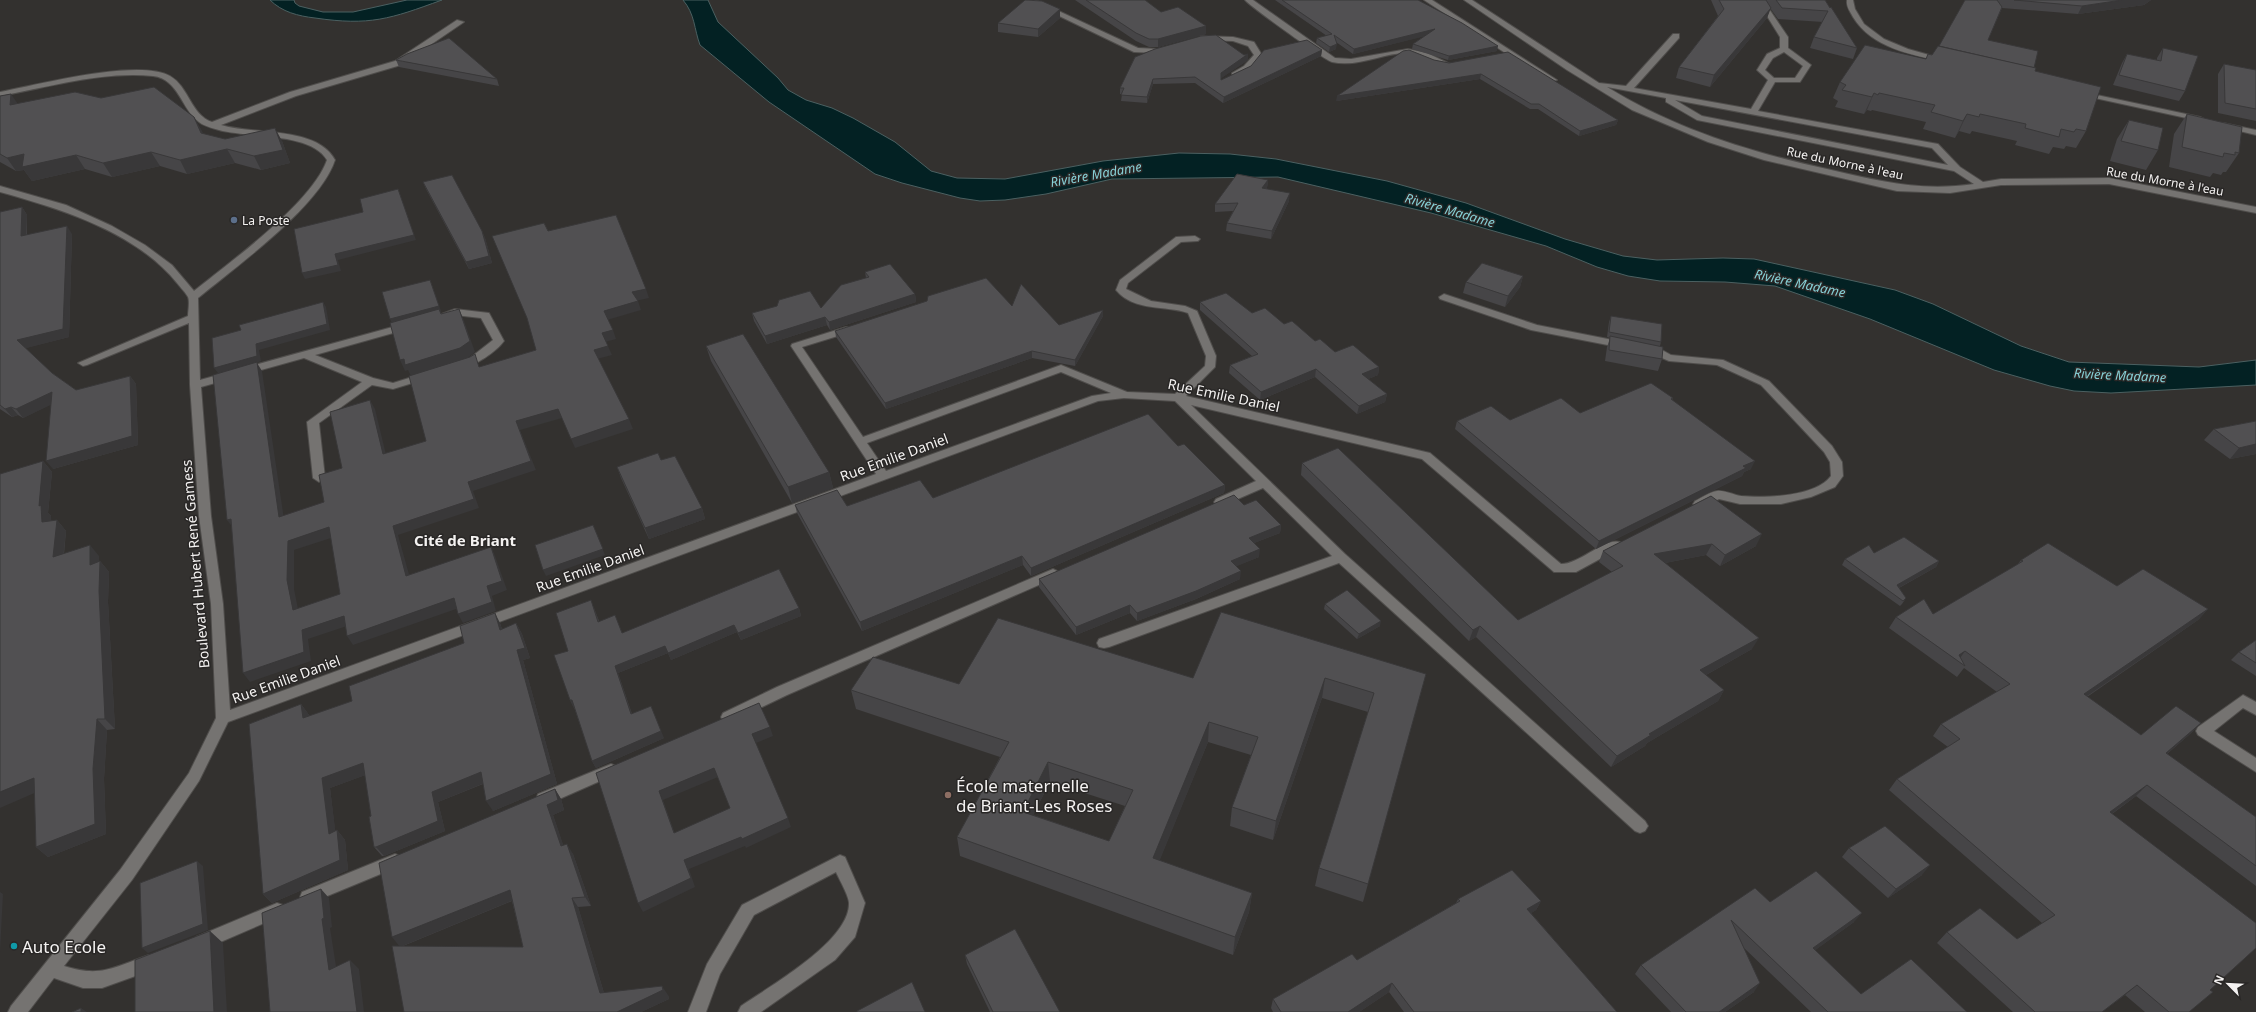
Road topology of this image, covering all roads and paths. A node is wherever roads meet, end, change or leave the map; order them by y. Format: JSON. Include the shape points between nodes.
{"nodes":[{"id":1,"x":1030,"y":0,"type":"edge"},
{"id":2,"x":1248,"y":0,"type":"edge"},
{"id":3,"x":1428,"y":0,"type":"edge"},
{"id":4,"x":1467,"y":0,"type":"edge"},
{"id":5,"x":1760,"y":0,"type":"edge"},
{"id":6,"x":1850,"y":0,"type":"edge"},
{"id":7,"x":460,"y":22,"type":"dead end"},
{"id":8,"x":1676,"y":36,"type":"dead end"},
{"id":9,"x":1193,"y":41,"type":"edge"},
{"id":10,"x":1172,"y":47,"type":"edge"},
{"id":11,"x":1784,"y":49,"type":"junction"},
{"id":12,"x":1510,"y":52,"type":"junction"},
{"id":13,"x":1495,"y":55,"type":"edge"},
{"id":14,"x":1456,"y":62,"type":"edge"},
{"id":15,"x":1953,"y":62,"type":"edge"},
{"id":16,"x":1230,"y":79,"type":"edge"},
{"id":17,"x":1553,"y":80,"type":"edge"},
{"id":18,"x":1772,"y":80,"type":"junction"},
{"id":19,"x":1593,"y":82,"type":"junction"},
{"id":20,"x":1628,"y":89,"type":"junction"},
{"id":21,"x":2076,"y":92,"type":"edge"},
{"id":22,"x":0,"y":94,"type":"edge"},
{"id":23,"x":1661,"y":95,"type":"junction"},
{"id":24,"x":1753,"y":112,"type":"junction"},
{"id":25,"x":213,"y":125,"type":"junction"},
{"id":26,"x":2256,"y":133,"type":"edge"},
{"id":27,"x":1957,"y":169,"type":"junction"},
{"id":28,"x":1982,"y":185,"type":"junction"},
{"id":29,"x":0,"y":189,"type":"edge"},
{"id":30,"x":2256,"y":210,"type":"edge"},
{"id":31,"x":1195,"y":239,"type":"dead end"},
{"id":32,"x":193,"y":296,"type":"junction"},
{"id":33,"x":1444,"y":297,"type":"dead end"},
{"id":34,"x":194,"y":317,"type":"junction"},
{"id":35,"x":433,"y":318,"type":"edge"},
{"id":36,"x":418,"y":323,"type":"edge"},
{"id":37,"x":863,"y":324,"type":"edge"},
{"id":38,"x":304,"y":354,"type":"junction"},
{"id":39,"x":83,"y":363,"type":"dead end"},
{"id":40,"x":449,"y":369,"type":"edge"},
{"id":41,"x":435,"y":373,"type":"edge"},
{"id":42,"x":370,"y":381,"type":"junction"},
{"id":43,"x":195,"y":385,"type":"junction"},
{"id":44,"x":1124,"y":395,"type":"junction"},
{"id":45,"x":1178,"y":398,"type":"junction"},
{"id":46,"x":860,"y":442,"type":"junction"},
{"id":47,"x":884,"y":477,"type":"junction"},
{"id":48,"x":319,"y":478,"type":"edge"},
{"id":49,"x":1265,"y":482,"type":"junction"},
{"id":50,"x":1205,"y":508,"type":"edge"},
{"id":51,"x":1691,"y":508,"type":"edge"},
{"id":52,"x":1624,"y":541,"type":"edge"},
{"id":53,"x":1342,"y":557,"type":"junction"},
{"id":54,"x":1064,"y":569,"type":"edge"},
{"id":55,"x":1104,"y":643,"type":"dead end"},
{"id":56,"x":2256,"y":709,"type":"edge"},
{"id":57,"x":223,"y":718,"type":"junction"},
{"id":58,"x":714,"y":724,"type":"edge"},
{"id":59,"x":624,"y":764,"type":"edge"},
{"id":60,"x":2256,"y":766,"type":"edge"},
{"id":61,"x":532,"y":803,"type":"edge"},
{"id":62,"x":1640,"y":826,"type":"dead end"},
{"id":63,"x":410,"y":854,"type":"edge"},
{"id":64,"x":188,"y":948,"type":"edge"},
{"id":65,"x":160,"y":959,"type":"edge"},
{"id":66,"x":51,"y":969,"type":"junction"},
{"id":67,"x":17,"y":1012,"type":"edge"},
{"id":68,"x":697,"y":1012,"type":"edge"},
{"id":69,"x":747,"y":1012,"type":"edge"}],
"edges":[{"from":1,"to":10,"type":"street","via":[[1137,50],[1158,51]]},
{"from":2,"to":14,"type":"street","via":[[1333,60],[1351,61],[1408,51],[1437,62]]},
{"from":3,"to":12,"type":"street"},
{"from":4,"to":19,"type":"street","name":"Rue du Morne à l'eau"},
{"from":5,"to":11,"type":"street","via":[[1784,38]]},
{"from":6,"to":15,"type":"street","via":[[1857,20],[1884,42]]},
{"from":7,"to":25,"type":"street","via":[[398,63],[292,94]]},
{"from":8,"to":20,"type":"street"},
{"from":9,"to":16,"type":"street","via":[[1220,37],[1251,44],[1258,55],[1247,68]]},
{"from":11,"to":18,"type":"street","via":[[1770,56],[1761,70]]},
{"from":11,"to":18,"type":"street","via":[[1807,65],[1797,80]]},
{"from":12,"to":13,"type":"street"},
{"from":12,"to":17,"type":"street"},
{"from":18,"to":24,"type":"street"},
{"from":19,"to":20,"type":"street"},
{"from":19,"to":28,"type":"street","name":"Rue du Morne à l'eau","via":[[1635,108],[1711,140],[1767,158],[1897,188],[1950,190]]},
{"from":20,"to":23,"type":"street"},
{"from":21,"to":26,"type":"street"},
{"from":22,"to":25,"type":"street","via":[[109,75],[157,74],[171,78],[203,122]]},
{"from":23,"to":24,"type":"street"},
{"from":23,"to":27,"type":"street","via":[[1700,118]]},
{"from":24,"to":27,"type":"street","via":[[1935,146]]},
{"from":25,"to":32,"type":"street","via":[[315,144],[325,149],[331,159],[330,169],[315,189],[278,226]]},
{"from":27,"to":28,"type":"street"},
{"from":28,"to":30,"type":"street","name":"Rue du Morne à l'eau","via":[[2052,180],[2109,181]]},
{"from":29,"to":32,"type":"street","via":[[63,207],[109,228],[142,247],[169,267]]},
{"from":31,"to":45,"type":"street","via":[[1179,239],[1123,282],[1121,290],[1131,298],[1163,307],[1192,311],[1211,356],[1210,367]]},
{"from":32,"to":34,"type":"street","name":"Boulevard Hubert René Gamess"},
{"from":33,"to":51,"type":"street","via":[[1535,328],[1658,352],[1669,358],[1719,362],[1765,383],[1793,410],[1828,449],[1836,462],[1837,476],[1831,484],[1807,494],[1781,500],[1740,500],[1718,495]]},
{"from":34,"to":39,"type":"street"},
{"from":34,"to":43,"type":"street","name":"Boulevard Hubert René Gamess"},
{"from":35,"to":40,"type":"street","via":[[455,312],[485,315],[499,341],[470,363]]},
{"from":36,"to":38,"type":"street"},
{"from":37,"to":46,"type":"street","via":[[796,346]]},
{"from":38,"to":42,"type":"street"},
{"from":38,"to":43,"type":"street"},
{"from":41,"to":42,"type":"street","via":[[393,386]]},
{"from":42,"to":48,"type":"street","via":[[313,422]]},
{"from":43,"to":57,"type":"street","name":"Boulevard Hubert René Gamess","via":[[205,516],[217,604]]},
{"from":44,"to":45,"type":"street","name":"Rue Emilie Daniel"},
{"from":44,"to":46,"type":"street","via":[[1061,368]]},
{"from":44,"to":47,"type":"street","name":"Rue Emilie Daniel","via":[[1096,398]]},
{"from":45,"to":49,"type":"street"},
{"from":45,"to":52,"type":"street","name":"Rue Emilie Daniel","via":[[1426,456],[1558,569],[1572,569]]},
{"from":46,"to":47,"type":"street"},
{"from":47,"to":57,"type":"street","name":"Rue Emilie Daniel"},
{"from":49,"to":50,"type":"street"},
{"from":49,"to":53,"type":"street"},
{"from":53,"to":55,"type":"street"},
{"from":53,"to":62,"type":"street"},
{"from":54,"to":58,"type":"street","via":[[782,691]]},
{"from":56,"to":60,"type":"street","via":[[2244,701],[2203,731]]},
{"from":57,"to":66,"type":"street","via":[[189,784],[126,875]]},
{"from":59,"to":61,"type":"street"},
{"from":63,"to":64,"type":"street"},
{"from":65,"to":66,"type":"street","via":[[102,980],[83,980]]},
{"from":66,"to":67,"type":"street"},
{"from":68,"to":69,"type":"street","via":[[713,970],[748,910],[840,862],[857,903],[848,932],[829,954]]}]}
